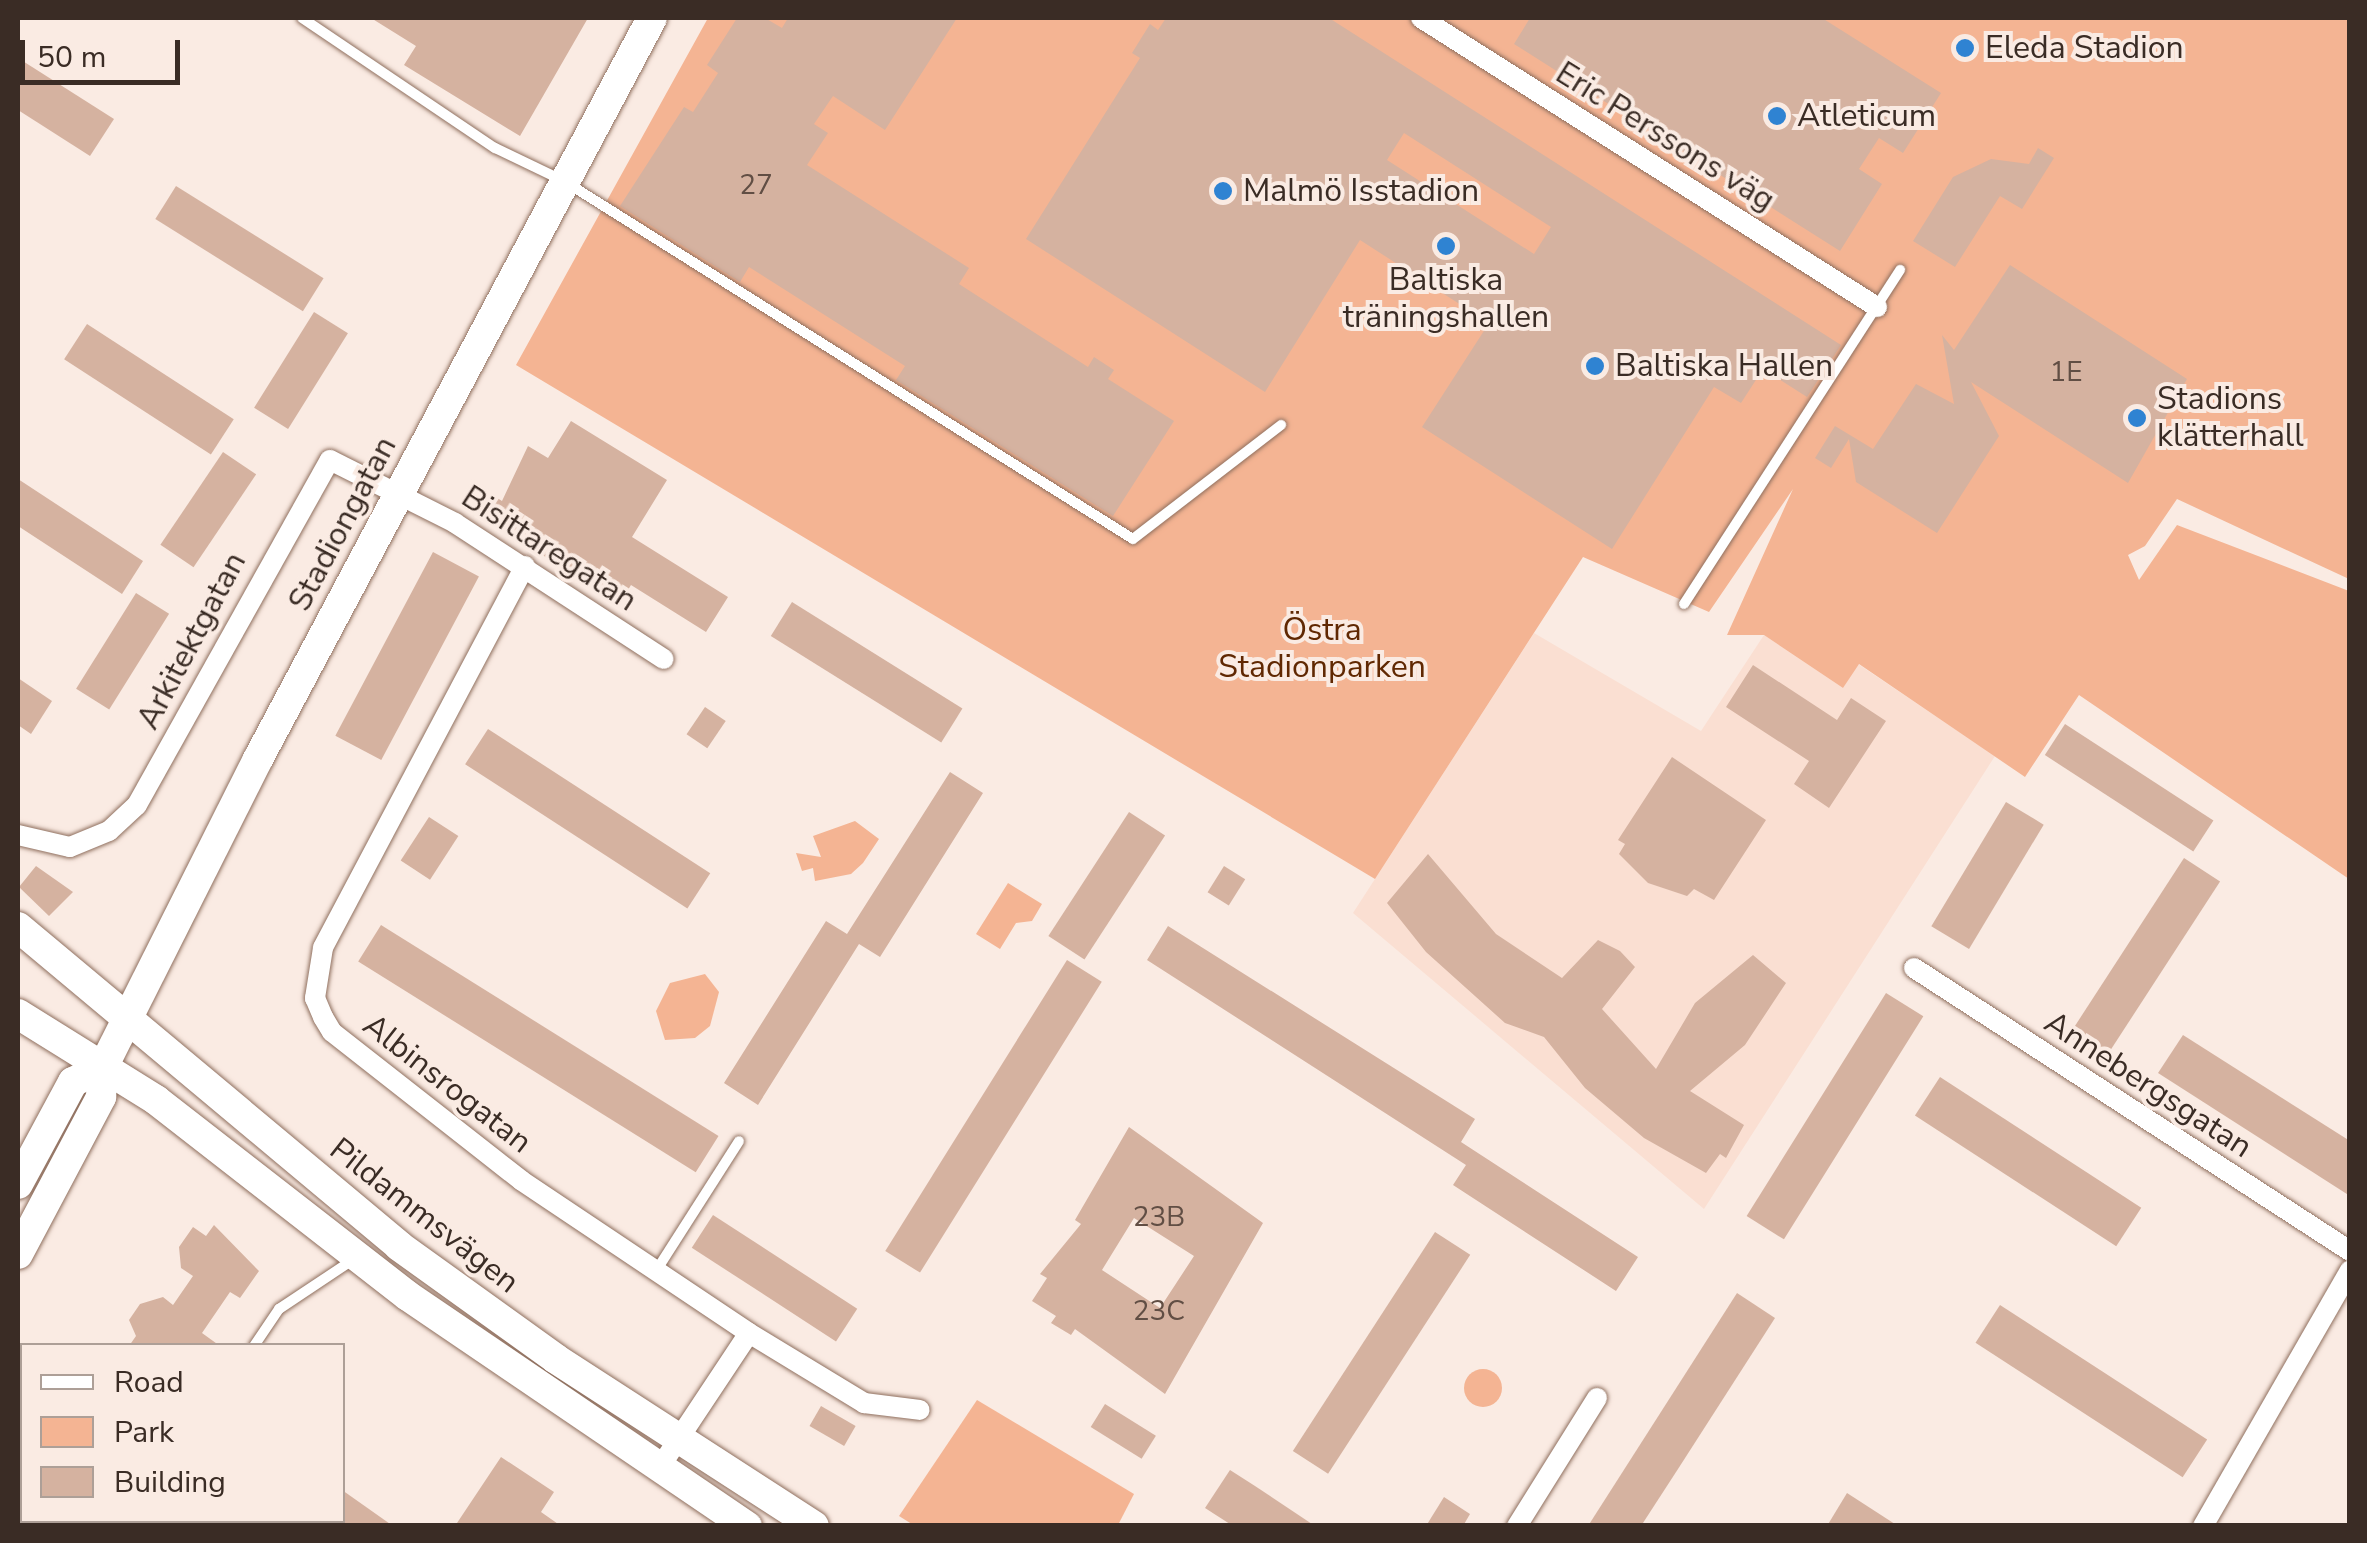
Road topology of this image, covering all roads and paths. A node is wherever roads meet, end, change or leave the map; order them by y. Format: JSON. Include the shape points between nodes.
{"nodes":[{"id":1,"x":302,"y":18,"type":"edge"},
{"id":2,"x":652,"y":18,"type":"edge"},
{"id":3,"x":1421,"y":18,"type":"edge"},
{"id":4,"x":564,"y":181,"type":"junction"},
{"id":5,"x":1900,"y":270,"type":"dead end"},
{"id":6,"x":1876,"y":307,"type":"junction"},
{"id":7,"x":1280,"y":424,"type":"dead end"},
{"id":8,"x":399,"y":492,"type":"junction"},
{"id":9,"x":525,"y":566,"type":"junction"},
{"id":10,"x":1684,"y":604,"type":"dead end"},
{"id":11,"x":664,"y":660,"type":"dead end"},
{"id":12,"x":18,"y":834,"type":"edge"},
{"id":13,"x":18,"y":927,"type":"edge"},
{"id":14,"x":1914,"y":968,"type":"dead end"},
{"id":15,"x":24,"y":1020,"type":"edge"},
{"id":16,"x":128,"y":1021,"type":"junction"},
{"id":17,"x":102,"y":1066,"type":"junction"},
{"id":18,"x":59,"y":1107,"type":"junction"},
{"id":19,"x":739,"y":1141,"type":"dead end"},
{"id":20,"x":18,"y":1184,"type":"edge"},
{"id":21,"x":2350,"y":1251,"type":"edge"},
{"id":22,"x":18,"y":1254,"type":"edge"},
{"id":23,"x":358,"y":1257,"type":"junction"},
{"id":24,"x":656,"y":1270,"type":"junction"},
{"id":25,"x":2350,"y":1270,"type":"edge"},
{"id":26,"x":749,"y":1333,"type":"junction"},
{"id":27,"x":256,"y":1343,"type":"edge"},
{"id":28,"x":1596,"y":1398,"type":"dead end"},
{"id":29,"x":920,"y":1410,"type":"dead end"},
{"id":30,"x":677,"y":1440,"type":"junction"},
{"id":31,"x":658,"y":1470,"type":"junction"},
{"id":32,"x":747,"y":1526,"type":"edge"},
{"id":33,"x":814,"y":1526,"type":"edge"},
{"id":34,"x":1518,"y":1526,"type":"edge"},
{"id":35,"x":2203,"y":1526,"type":"edge"}],
"edges":[{"from":1,"to":4,"type":"lane","via":[[494,148]]},
{"from":2,"to":4,"type":"main road","name":"Stadiongatan"},
{"from":3,"to":6,"type":"street","name":"Eric Perssons väg"},
{"from":4,"to":7,"type":"lane","via":[[1134,539]]},
{"from":4,"to":8,"type":"main road","name":"Stadiongatan"},
{"from":5,"to":6,"type":"lane"},
{"from":6,"to":10,"type":"lane"},
{"from":8,"to":9,"type":"street","name":"Bisittaregatan"},
{"from":8,"to":12,"type":"street","name":"Arkitektgatan","via":[[339,458],[321,465],[137,805],[109,831],[70,847]]},
{"from":8,"to":16,"type":"main road","name":"Stadiongatan"},
{"from":9,"to":11,"type":"street","name":"Bisittaregatan"},
{"from":9,"to":24,"type":"street","name":"Albinsrogatan","via":[[322,948],[315,998],[332,1032],[522,1182]]},
{"from":13,"to":16,"type":"main road","name":"Pildammsvägen"},
{"from":14,"to":21,"type":"street","name":"Annebergsgatan"},
{"from":15,"to":17,"type":"main road"},
{"from":15,"to":18,"type":"main road","via":[[55,1067]]},
{"from":16,"to":17,"type":"main road","name":"Stadiongatan"},
{"from":16,"to":30,"type":"main road","name":"Pildammsvägen","via":[[399,1246]]},
{"from":17,"to":18,"type":"main road","name":"Stadiongatan","via":[[73,1082]]},
{"from":17,"to":22,"type":"main road","name":"Stadiongatan","via":[[101,1097]]},
{"from":17,"to":23,"type":"main road"},
{"from":18,"to":20,"type":"main road","name":"Stadiongatan"},
{"from":19,"to":24,"type":"lane"},
{"from":23,"to":27,"type":"lane","via":[[280,1309]]},
{"from":23,"to":31,"type":"main road"},
{"from":24,"to":26,"type":"street","name":"Albinsrogatan"},
{"from":25,"to":35,"type":"street"},
{"from":26,"to":29,"type":"street","name":"Albinsrogatan","via":[[864,1403]]},
{"from":26,"to":30,"type":"street"},
{"from":28,"to":34,"type":"street"},
{"from":30,"to":31,"type":"street"},
{"from":30,"to":33,"type":"main road","name":"Pildammsvägen"},
{"from":31,"to":32,"type":"main road"}]}
